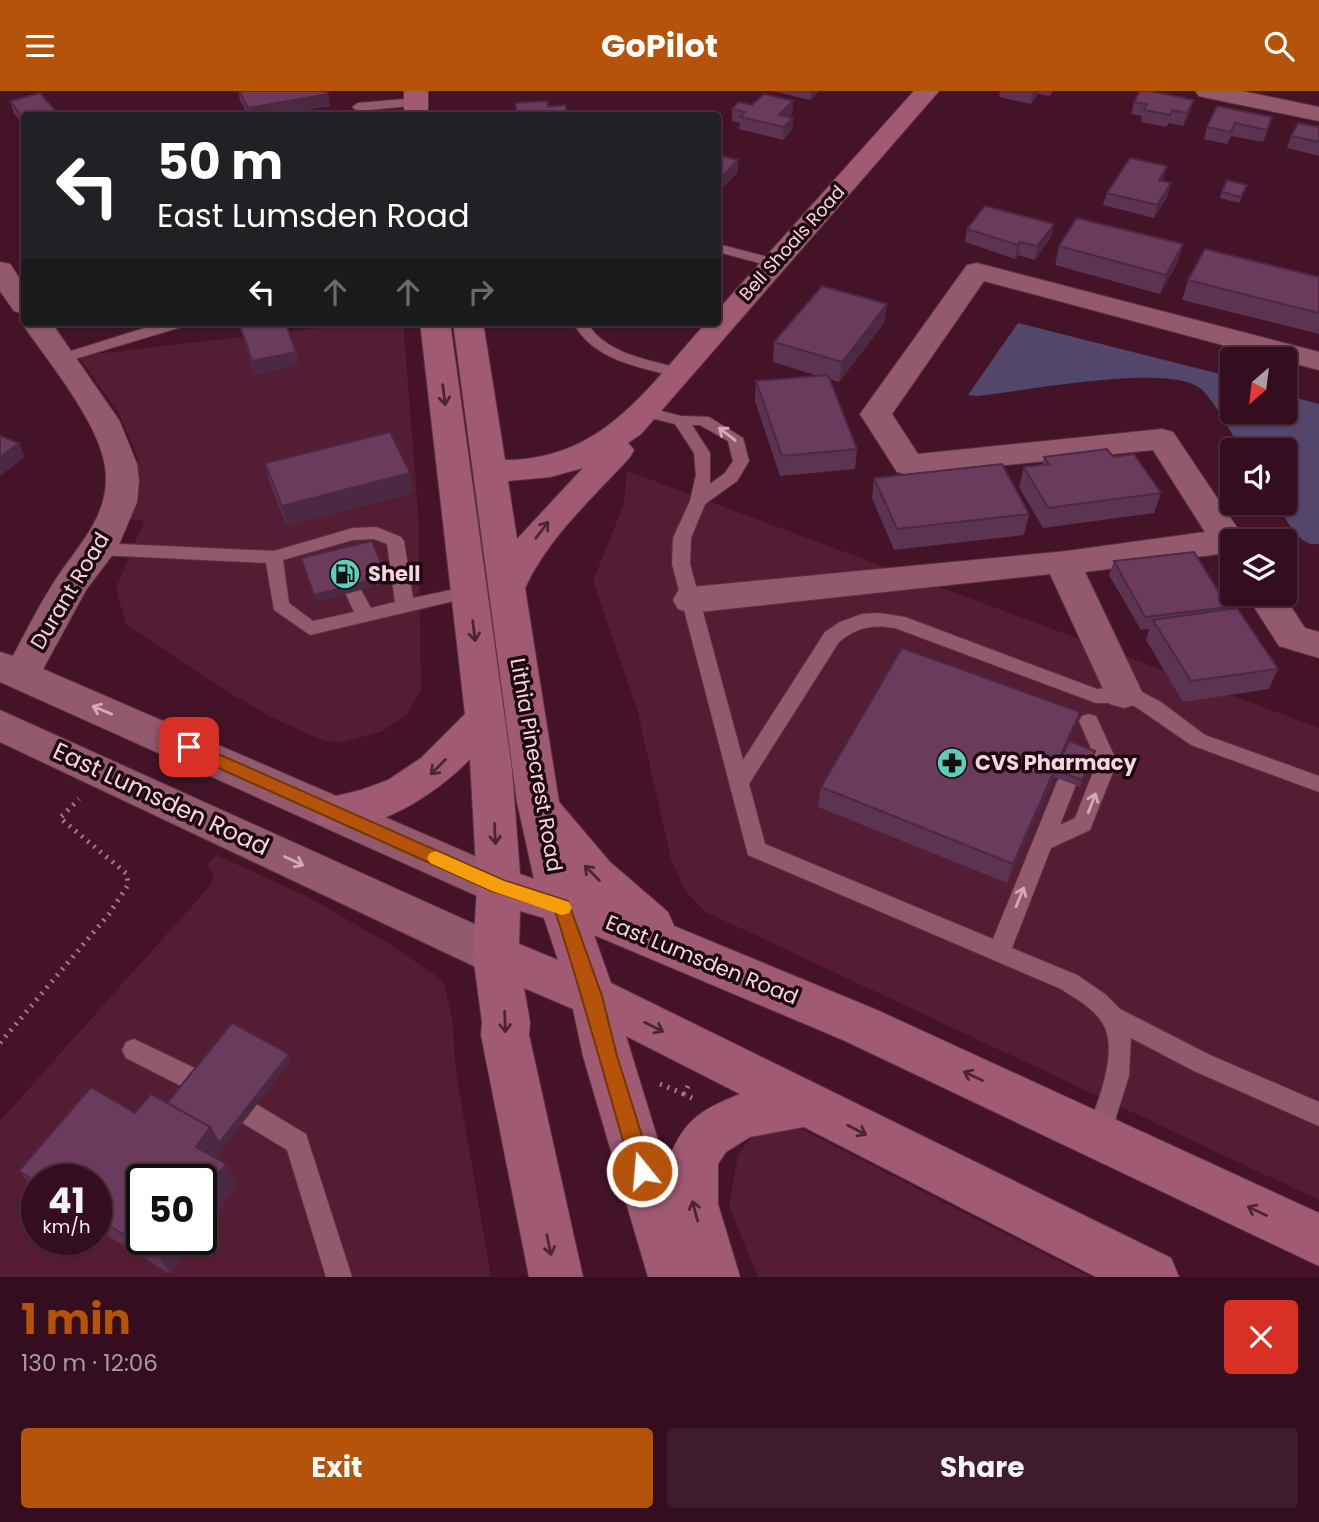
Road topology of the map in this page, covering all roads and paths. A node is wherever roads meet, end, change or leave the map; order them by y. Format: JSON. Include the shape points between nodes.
{"nodes":[{"id":1,"x":927,"y":91,"type":"edge"},
{"id":2,"x":1208,"y":91,"type":"edge"},
{"id":3,"x":418,"y":106,"type":"edge"},
{"id":4,"x":358,"y":107,"type":"dead end"},
{"id":5,"x":1319,"y":114,"type":"edge"},
{"id":6,"x":721,"y":249,"type":"edge"},
{"id":7,"x":774,"y":263,"type":"junction"},
{"id":8,"x":0,"y":270,"type":"edge"},
{"id":9,"x":21,"y":302,"type":"edge"},
{"id":10,"x":721,"y":323,"type":"edge"},
{"id":11,"x":39,"y":326,"type":"edge"},
{"id":12,"x":166,"y":326,"type":"edge"},
{"id":13,"x":436,"y":326,"type":"edge"},
{"id":14,"x":469,"y":326,"type":"edge"},
{"id":15,"x":582,"y":326,"type":"edge"},
{"id":16,"x":718,"y":326,"type":"edge"},
{"id":17,"x":60,"y":359,"type":"junction"},
{"id":18,"x":1319,"y":361,"type":"edge"},
{"id":19,"x":677,"y":372,"type":"junction"},
{"id":20,"x":638,"y":419,"type":"junction"},
{"id":21,"x":681,"y":421,"type":"junction"},
{"id":22,"x":490,"y":471,"type":"junction"},
{"id":23,"x":698,"y":501,"type":"junction"},
{"id":24,"x":1220,"y":529,"type":"edge"},
{"id":25,"x":1220,"y":545,"type":"edge"},
{"id":26,"x":99,"y":549,"type":"junction"},
{"id":27,"x":274,"y":557,"type":"junction"},
{"id":28,"x":1063,"y":563,"type":"junction"},
{"id":29,"x":507,"y":588,"type":"junction"},
{"id":30,"x":354,"y":592,"type":"edge"},
{"id":31,"x":469,"y":592,"type":"junction"},
{"id":32,"x":691,"y":600,"type":"junction"},
{"id":33,"x":1272,"y":606,"type":"edge"},
{"id":34,"x":405,"y":607,"type":"junction"},
{"id":35,"x":366,"y":617,"type":"junction"},
{"id":36,"x":1319,"y":645,"type":"edge"},
{"id":37,"x":10,"y":671,"type":"edge"},
{"id":38,"x":1110,"y":695,"type":"junction"},
{"id":39,"x":485,"y":718,"type":"junction"},
{"id":40,"x":1089,"y":721,"type":"junction"},
{"id":41,"x":0,"y":725,"type":"edge"},
{"id":42,"x":1079,"y":753,"type":"edge"},
{"id":43,"x":1067,"y":782,"type":"edge"},
{"id":44,"x":739,"y":783,"type":"junction"},
{"id":45,"x":1319,"y":783,"type":"edge"},
{"id":46,"x":81,"y":796,"type":"dead end"},
{"id":47,"x":538,"y":802,"type":"junction"},
{"id":48,"x":334,"y":812,"type":"junction"},
{"id":49,"x":1042,"y":843,"type":"junction"},
{"id":50,"x":499,"y":886,"type":"junction"},
{"id":51,"x":562,"y":906,"type":"junction"},
{"id":52,"x":681,"y":949,"type":"junction"},
{"id":53,"x":999,"y":952,"type":"junction"},
{"id":54,"x":496,"y":955,"type":"junction"},
{"id":55,"x":593,"y":996,"type":"junction"},
{"id":56,"x":1112,"y":1017,"type":"junction"},
{"id":57,"x":0,"y":1043,"type":"edge"},
{"id":58,"x":134,"y":1050,"type":"dead end"},
{"id":59,"x":660,"y":1084,"type":"dead end"},
{"id":60,"x":684,"y":1094,"type":"dead end"},
{"id":61,"x":806,"y":1104,"type":"junction"},
{"id":62,"x":1319,"y":1114,"type":"edge"},
{"id":63,"x":1098,"y":1136,"type":"junction"},
{"id":64,"x":1319,"y":1240,"type":"edge"},
{"id":65,"x":339,"y":1277,"type":"edge"},
{"id":66,"x":556,"y":1277,"type":"edge"},
{"id":67,"x":675,"y":1277,"type":"edge"},
{"id":68,"x":713,"y":1277,"type":"edge"},
{"id":69,"x":1152,"y":1277,"type":"edge"}],
"edges":[{"from":1,"to":7,"type":"main road","name":"Bell Shoals Road"},
{"from":2,"to":5,"type":"street"},
{"from":3,"to":4,"type":"lane"},
{"from":6,"to":7,"type":"lane"},
{"from":7,"to":10,"type":"main road","name":"Bell Shoals Road"},
{"from":8,"to":9,"type":"street"},
{"from":11,"to":17,"type":"street","name":"Durant Road"},
{"from":12,"to":17,"type":"lane"},
{"from":13,"to":31,"type":"main road","name":"Lithia Pinecrest Road","one_way":true},
{"from":14,"to":22,"type":"main road","name":"Lithia Pinecrest Road"},
{"from":15,"to":19,"type":"lane","via":[[590,339],[605,349]]},
{"from":16,"to":19,"type":"main road","name":"Bell Shoals Road"},
{"from":17,"to":26,"type":"street","name":"Durant Road","via":[[103,421],[121,464],[120,502]]},
{"from":18,"to":24,"type":"street","via":[[977,271],[876,414],[909,465],[1162,439]]},
{"from":19,"to":20,"type":"main road","name":"Bell Shoals Road"},
{"from":20,"to":21,"type":"lane"},
{"from":20,"to":22,"type":"main road","via":[[573,462],[547,469]]},
{"from":29,"to":20,"type":"main road","one_way":true,"via":[[514,570],[550,519],[611,458]]},
{"from":21,"to":23,"type":"lane","via":[[702,453],[704,475]]},
{"from":23,"to":21,"type":"lane","one_way":true,"via":[[732,477],[741,461],[735,438],[703,420]]},
{"from":22,"to":29,"type":"main road","name":"Lithia Pinecrest Road"},
{"from":23,"to":32,"type":"lane","via":[[680,551]]},
{"from":25,"to":28,"type":"street"},
{"from":26,"to":27,"type":"lane"},
{"from":26,"to":37,"type":"street","name":"Durant Road"},
{"from":27,"to":34,"type":"lane","via":[[335,549],[353,534],[376,533],[395,541]]},
{"from":27,"to":35,"type":"lane","via":[[280,606],[310,628]]},
{"from":28,"to":32,"type":"street"},
{"from":28,"to":38,"type":"street"},
{"from":29,"to":47,"type":"main road","name":"Lithia Pinecrest Road"},
{"from":30,"to":35,"type":"lane"},
{"from":31,"to":34,"type":"lane"},
{"from":31,"to":39,"type":"main road","name":"Lithia Pinecrest Road","one_way":true},
{"from":32,"to":44,"type":"lane"},
{"from":33,"to":36,"type":"street","via":[[1292,637]]},
{"from":34,"to":35,"type":"lane"},
{"from":48,"to":37,"type":"street","name":"East Lumsden Road","one_way":true},
{"from":38,"to":40,"type":"lane"},
{"from":38,"to":44,"type":"lane","via":[[898,622],[868,618],[832,637]]},
{"from":38,"to":45,"type":"lane","via":[[1149,704],[1198,740]]},
{"from":39,"to":48,"type":"main road","one_way":true,"via":[[420,783],[392,797]]},
{"from":39,"to":50,"type":"main road","name":"Lithia Pinecrest Road","one_way":true},
{"from":40,"to":42,"type":"lane"},
{"from":49,"to":40,"type":"lane","one_way":true,"via":[[1083,824],[1107,762]]},
{"from":41,"to":54,"type":"street","name":"East Lumsden Road","one_way":true},
{"from":43,"to":49,"type":"lane"},
{"from":44,"to":53,"type":"lane","via":[[756,849]]},
{"from":46,"to":57,"type":"path","via":[[60,817],[127,874],[128,885]]},
{"from":47,"to":51,"type":"main road","name":"Lithia Pinecrest Road"},
{"from":52,"to":47,"type":"main road","one_way":true,"via":[[585,866]]},
{"from":48,"to":50,"type":"street","name":"East Lumsden Road"},
{"from":53,"to":49,"type":"lane","one_way":true},
{"from":50,"to":51,"type":"main road","name":"East Lumsden Road"},
{"from":50,"to":54,"type":"main road","name":"Lithia Pinecrest Road"},
{"from":51,"to":52,"type":"main road","name":"East Lumsden Road"},
{"from":51,"to":55,"type":"main road","name":"Lithia Pinecrest Road"},
{"from":63,"to":52,"type":"main road","name":"East Lumsden Road","one_way":true,"via":[[899,1042]]},
{"from":53,"to":56,"type":"lane","via":[[1069,982]]},
{"from":54,"to":55,"type":"main road","name":"East Lumsden Road"},
{"from":54,"to":66,"type":"main road","name":"Lithia Pinecrest Road","one_way":true,"via":[[505,1035]]},
{"from":55,"to":61,"type":"main road","name":"East Lumsden Road","one_way":true},
{"from":55,"to":67,"type":"main road","name":"Lithia Pinecrest Road"},
{"from":56,"to":62,"type":"lane"},
{"from":56,"to":63,"type":"lane","via":[[1121,1054]]},
{"from":58,"to":65,"type":"lane","via":[[298,1142]]},
{"from":59,"to":60,"type":"path"},
{"from":68,"to":61,"type":"main road","one_way":true,"via":[[690,1193],[692,1160],[705,1138],[726,1122],[765,1108]]},
{"from":61,"to":69,"type":"main road","name":"East Lumsden Road","one_way":true},
{"from":64,"to":63,"type":"main road","name":"East Lumsden Road","one_way":true}]}
